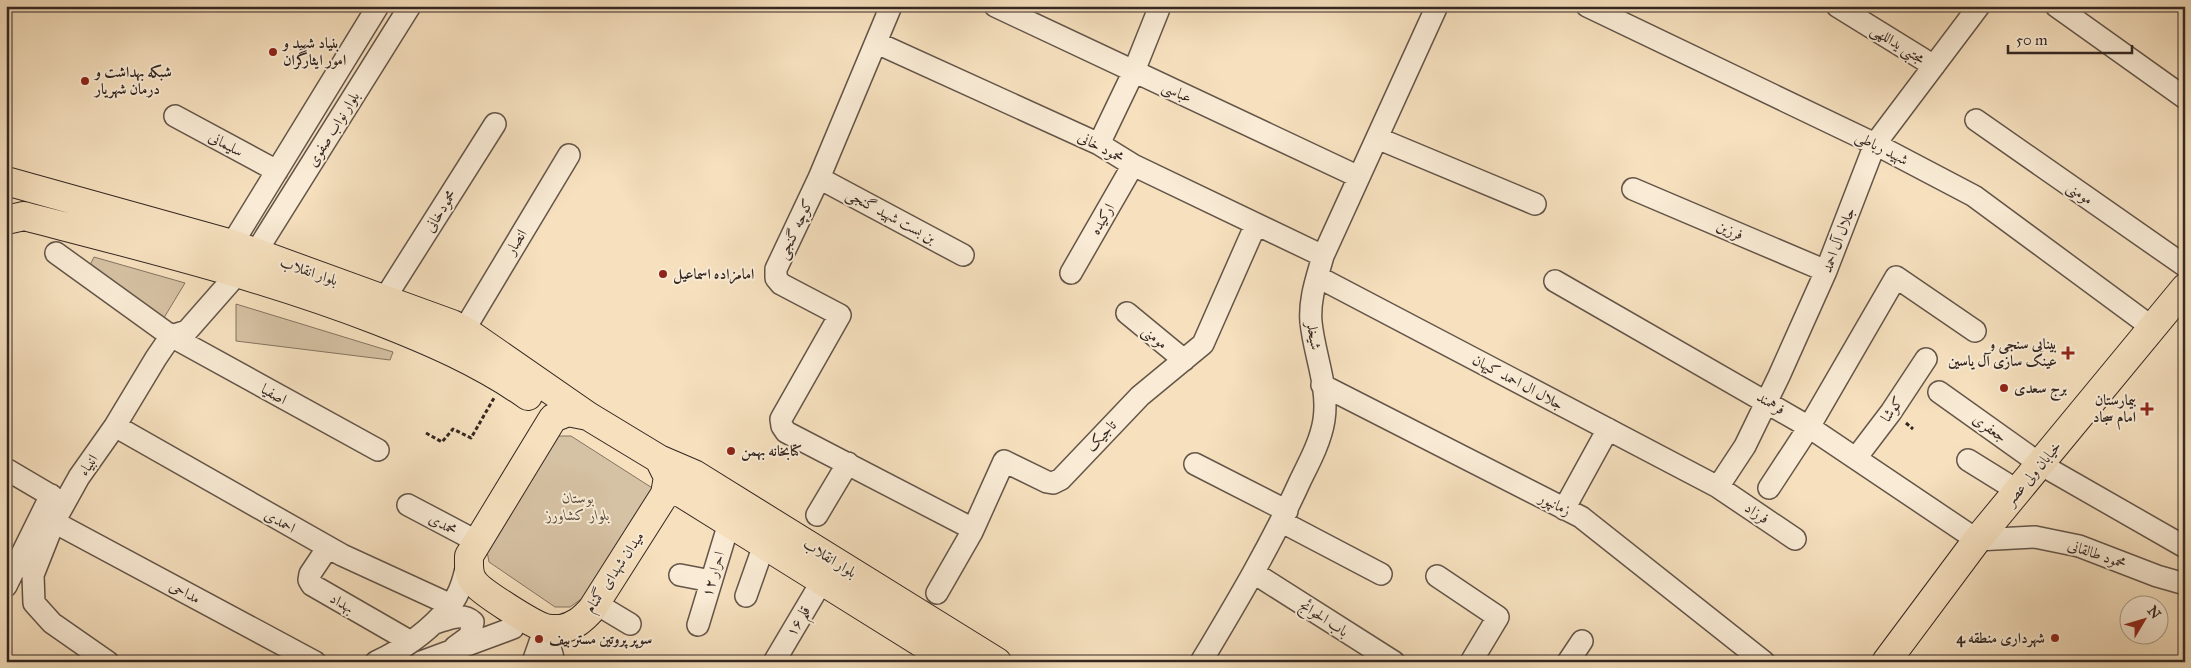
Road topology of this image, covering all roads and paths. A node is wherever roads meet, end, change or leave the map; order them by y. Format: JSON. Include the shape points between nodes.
{"nodes":[{"id":1,"x":378,"y":6,"type":"edge"},
{"id":2,"x":410,"y":6,"type":"edge"},
{"id":3,"x":891,"y":6,"type":"edge"},
{"id":4,"x":994,"y":6,"type":"edge"},
{"id":5,"x":1160,"y":6,"type":"edge"},
{"id":6,"x":1587,"y":6,"type":"edge"},
{"id":7,"x":1837,"y":6,"type":"edge"},
{"id":8,"x":1979,"y":6,"type":"edge"},
{"id":9,"x":2056,"y":6,"type":"edge"},
{"id":10,"x":1431,"y":8,"type":"edge"},
{"id":11,"x":876,"y":43,"type":"junction"},
{"id":12,"x":1934,"y":66,"type":"junction"},
{"id":13,"x":1134,"y":71,"type":"junction"},
{"id":14,"x":2185,"y":98,"type":"edge"},
{"id":15,"x":175,"y":116,"type":"dead end"},
{"id":16,"x":1976,"y":120,"type":"dead end"},
{"id":17,"x":495,"y":124,"type":"dead end"},
{"id":18,"x":1377,"y":138,"type":"junction"},
{"id":19,"x":294,"y":140,"type":"junction"},
{"id":20,"x":1099,"y":144,"type":"junction"},
{"id":21,"x":1876,"y":144,"type":"junction"},
{"id":22,"x":569,"y":154,"type":"dead end"},
{"id":23,"x":318,"y":155,"type":"junction"},
{"id":24,"x":1133,"y":165,"type":"junction"},
{"id":25,"x":277,"y":171,"type":"junction"},
{"id":26,"x":1359,"y":177,"type":"junction"},
{"id":27,"x":819,"y":178,"type":"junction"},
{"id":28,"x":6,"y":181,"type":"edge"},
{"id":29,"x":1633,"y":189,"type":"dead end"},
{"id":30,"x":1535,"y":204,"type":"dead end"},
{"id":31,"x":6,"y":220,"type":"edge"},
{"id":32,"x":1256,"y":224,"type":"junction"},
{"id":33,"x":244,"y":248,"type":"junction"},
{"id":34,"x":56,"y":253,"type":"dead end"},
{"id":35,"x":963,"y":255,"type":"dead end"},
{"id":36,"x":1324,"y":256,"type":"junction"},
{"id":37,"x":2185,"y":266,"type":"edge"},
{"id":38,"x":1826,"y":271,"type":"junction"},
{"id":39,"x":238,"y":273,"type":"junction"},
{"id":40,"x":1071,"y":273,"type":"dead end"},
{"id":41,"x":1318,"y":277,"type":"junction"},
{"id":42,"x":1555,"y":281,"type":"dead end"},
{"id":43,"x":2185,"y":288,"type":"edge"},
{"id":44,"x":385,"y":298,"type":"junction"},
{"id":45,"x":1127,"y":313,"type":"dead end"},
{"id":46,"x":2153,"y":328,"type":"junction"},
{"id":47,"x":464,"y":330,"type":"junction"},
{"id":48,"x":1976,"y":331,"type":"dead end"},
{"id":49,"x":171,"y":336,"type":"junction"},
{"id":50,"x":1926,"y":359,"type":"dead end"},
{"id":51,"x":1184,"y":360,"type":"junction"},
{"id":52,"x":504,"y":381,"type":"junction"},
{"id":53,"x":1322,"y":385,"type":"junction"},
{"id":54,"x":1939,"y":392,"type":"dead end"},
{"id":55,"x":1767,"y":401,"type":"junction"},
{"id":56,"x":588,"y":416,"type":"junction"},
{"id":57,"x":553,"y":418,"type":"junction"},
{"id":58,"x":115,"y":426,"type":"junction"},
{"id":59,"x":1809,"y":427,"type":"junction"},
{"id":60,"x":1608,"y":429,"type":"junction"},
{"id":61,"x":426,"y":433,"type":"dead end"},
{"id":62,"x":378,"y":450,"type":"dead end"},
{"id":63,"x":1856,"y":458,"type":"junction"},
{"id":64,"x":659,"y":459,"type":"junction"},
{"id":65,"x":1968,"y":460,"type":"dead end"},
{"id":66,"x":848,"y":463,"type":"junction"},
{"id":67,"x":1195,"y":464,"type":"dead end"},
{"id":68,"x":2040,"y":464,"type":"junction"},
{"id":69,"x":6,"y":469,"type":"edge"},
{"id":70,"x":1718,"y":487,"type":"junction"},
{"id":71,"x":1769,"y":488,"type":"dead end"},
{"id":72,"x":2018,"y":491,"type":"junction"},
{"id":73,"x":665,"y":494,"type":"junction"},
{"id":74,"x":58,"y":499,"type":"junction"},
{"id":75,"x":408,"y":506,"type":"dead end"},
{"id":76,"x":1564,"y":509,"type":"junction"},
{"id":77,"x":817,"y":515,"type":"dead end"},
{"id":78,"x":1284,"y":516,"type":"junction"},
{"id":79,"x":54,"y":522,"type":"junction"},
{"id":80,"x":729,"y":523,"type":"junction"},
{"id":81,"x":973,"y":529,"type":"junction"},
{"id":82,"x":1795,"y":539,"type":"dead end"},
{"id":83,"x":1977,"y":540,"type":"junction"},
{"id":84,"x":764,"y":545,"type":"junction"},
{"id":85,"x":328,"y":547,"type":"junction"},
{"id":86,"x":2185,"y":547,"type":"edge"},
{"id":87,"x":473,"y":549,"type":"junction"},
{"id":88,"x":1254,"y":573,"type":"junction"},
{"id":89,"x":1381,"y":574,"type":"dead end"},
{"id":90,"x":680,"y":575,"type":"dead end"},
{"id":91,"x":1438,"y":576,"type":"dead end"},
{"id":92,"x":711,"y":581,"type":"junction"},
{"id":93,"x":822,"y":581,"type":"junction"},
{"id":94,"x":2185,"y":584,"type":"edge"},
{"id":95,"x":6,"y":586,"type":"edge"},
{"id":96,"x":937,"y":593,"type":"dead end"},
{"id":97,"x":746,"y":596,"type":"dead end"},
{"id":98,"x":595,"y":603,"type":"junction"},
{"id":99,"x":451,"y":606,"type":"junction"},
{"id":100,"x":435,"y":623,"type":"junction"},
{"id":101,"x":530,"y":624,"type":"junction"},
{"id":102,"x":630,"y":624,"type":"dead end"},
{"id":103,"x":698,"y":625,"type":"dead end"},
{"id":104,"x":1582,"y":641,"type":"dead end"},
{"id":105,"x":411,"y":642,"type":"junction"},
{"id":106,"x":453,"y":648,"type":"junction"},
{"id":107,"x":957,"y":655,"type":"edge"},
{"id":108,"x":1382,"y":659,"type":"edge"},
{"id":109,"x":108,"y":662,"type":"edge"},
{"id":110,"x":315,"y":662,"type":"edge"},
{"id":111,"x":376,"y":662,"type":"edge"},
{"id":112,"x":421,"y":662,"type":"edge"},
{"id":113,"x":534,"y":662,"type":"edge"},
{"id":114,"x":554,"y":662,"type":"edge"},
{"id":115,"x":774,"y":662,"type":"edge"},
{"id":116,"x":997,"y":662,"type":"edge"},
{"id":117,"x":1201,"y":662,"type":"edge"},
{"id":118,"x":1472,"y":662,"type":"edge"},
{"id":119,"x":1568,"y":662,"type":"edge"},
{"id":120,"x":1764,"y":662,"type":"edge"},
{"id":121,"x":1886,"y":662,"type":"edge"}],
"edges":[{"from":1,"to":19,"type":"street","name":"بلوار نواب صفوی"},
{"from":2,"to":23,"type":"street","name":"بلوار نواب صفوی"},
{"from":3,"to":11,"type":"street","name":"کوچه گنجی"},
{"from":4,"to":13,"type":"street","name":"عباسی"},
{"from":5,"to":13,"type":"street"},
{"from":6,"to":21,"type":"street","name":"شهید رباطی"},
{"from":7,"to":12,"type":"street","name":"مجتبی یداللهی"},
{"from":8,"to":12,"type":"street","name":"جلال آل احمد"},
{"from":9,"to":14,"type":"street"},
{"from":10,"to":18,"type":"street","name":"شیخلر"},
{"from":11,"to":20,"type":"street","name":"محمود خانی"},
{"from":11,"to":27,"type":"street","name":"کوچه گنجی"},
{"from":12,"to":21,"type":"street","name":"جلال آل احمد"},
{"from":13,"to":20,"type":"street"},
{"from":13,"to":26,"type":"street","name":"عباسی"},
{"from":15,"to":25,"type":"street","name":"سلیمانی"},
{"from":16,"to":37,"type":"street","name":"مومنی"},
{"from":17,"to":44,"type":"street","name":"محمودخانی"},
{"from":18,"to":26,"type":"street","name":"شیخلر"},
{"from":18,"to":30,"type":"street"},
{"from":19,"to":23,"type":"street"},
{"from":19,"to":25,"type":"street","name":"بلوار نواب صفوی"},
{"from":20,"to":24,"type":"street","name":"محمود خانی"},
{"from":21,"to":38,"type":"street","name":"جلال آل احمد"},
{"from":21,"to":46,"type":"street","name":"شهید رباطی","via":[[1974,196]]},
{"from":22,"to":47,"type":"street","name":"انصار"},
{"from":23,"to":33,"type":"street","name":"بلوار نواب صفوی"},
{"from":24,"to":32,"type":"street","name":"محمود خانی"},
{"from":24,"to":40,"type":"street","name":"ارکیده"},
{"from":25,"to":33,"type":"street","name":"بلوار نواب صفوی"},
{"from":26,"to":36,"type":"street","name":"شیخلر"},
{"from":27,"to":35,"type":"street","name":"بن بست شهید گنجی"},
{"from":27,"to":66,"type":"street","name":"کوچه گنجی","via":[[776,269],[776,278],[781,284],[840,315],[781,419],[786,432]]},
{"from":28,"to":33,"type":"main road","name":"بلوار انقلاب"},
{"from":29,"to":38,"type":"street","name":"فرزین"},
{"from":31,"to":39,"type":"main road","name":"بلوار انقلاب","via":[[24,216]]},
{"from":32,"to":36,"type":"street","name":"محمود خانی"},
{"from":32,"to":51,"type":"street","name":"تاجیک","via":[[1204,344]]},
{"from":33,"to":44,"type":"main road","name":"بلوار انقلاب"},
{"from":34,"to":49,"type":"street","name":"اصفیا"},
{"from":36,"to":41,"type":"street","name":"شیخلر"},
{"from":38,"to":55,"type":"street","name":"جلال آل احمد"},
{"from":39,"to":49,"type":"street","name":"انبیاء","via":[[187,330]]},
{"from":39,"to":52,"type":"main road","name":"بلوار انقلاب","via":[[340,306],[434,342]]},
{"from":41,"to":53,"type":"street","name":"شیخلر","via":[[1311,300],[1311,322]]},
{"from":41,"to":60,"type":"street","name":"جلال ال احمد کیهان"},
{"from":42,"to":55,"type":"street","name":"فرهمند"},
{"from":43,"to":46,"type":"main road","name":"خیابان ولی عصر"},
{"from":44,"to":47,"type":"main road","name":"بلوار انقلاب"},
{"from":45,"to":51,"type":"street","name":"مومنی"},
{"from":46,"to":68,"type":"main road","name":"خیابان ولی عصر"},
{"from":47,"to":56,"type":"main road","name":"بلوار انقلاب"},
{"from":48,"to":59,"type":"street","via":[[1896,277]]},
{"from":49,"to":58,"type":"street","name":"انبیاء"},
{"from":49,"to":62,"type":"street","name":"اصفیا"},
{"from":50,"to":63,"type":"street","name":"کوشا"},
{"from":51,"to":81,"type":"street","name":"تاجیک","via":[[1116,418],[1061,479],[1047,482],[1004,461]]},
{"from":52,"to":57,"type":"main road","name":"بلوار انقلاب","via":[[546,408]]},
{"from":52,"to":61,"type":"path","via":[[471,438],[453,429],[442,442]]},
{"from":53,"to":76,"type":"street","name":"زمانپور"},
{"from":53,"to":78,"type":"street","name":"شیخلر","via":[[1324,420],[1315,450]]},
{"from":54,"to":68,"type":"street","name":"جعفری"},
{"from":55,"to":59,"type":"street","name":"فرهمند"},
{"from":55,"to":70,"type":"street","name":"جلال آل احمد","via":[[1745,446]]},
{"from":56,"to":57,"type":"main road","via":[[568,412]]},
{"from":56,"to":64,"type":"main road"},
{"from":57,"to":87,"type":"main road"},
{"from":58,"to":74,"type":"street","name":"انبیاء","via":[[80,477]]},
{"from":58,"to":85,"type":"street","name":"احمدی"},
{"from":59,"to":63,"type":"street","name":"فرهمند"},
{"from":59,"to":71,"type":"street"},
{"from":60,"to":70,"type":"street","name":"جلال ال احمد کیهان"},
{"from":60,"to":76,"type":"street"},
{"from":63,"to":83,"type":"street","name":"فرهمند"},
{"from":64,"to":73,"type":"main road","via":[[668,477]]},
{"from":64,"to":107,"type":"main road","name":"بلوار انقلاب","via":[[694,474]]},
{"from":65,"to":72,"type":"street"},
{"from":66,"to":77,"type":"street"},
{"from":66,"to":81,"type":"street","name":"کوچه گنجی"},
{"from":67,"to":78,"type":"street"},
{"from":68,"to":72,"type":"main road","name":"خیابان ولی عصر"},
{"from":68,"to":86,"type":"street"},
{"from":69,"to":74,"type":"street"},
{"from":70,"to":82,"type":"street","name":"فرزاد"},
{"from":72,"to":83,"type":"main road","name":"خیابان ولی عصر"},
{"from":73,"to":80,"type":"main road","name":"بلوار انقلاب","via":[[678,491]]},
{"from":73,"to":98,"type":"main road","name":"میدان شهدای گمنام"},
{"from":74,"to":79,"type":"street","name":"انبیاء"},
{"from":74,"to":95,"type":"street"},
{"from":75,"to":87,"type":"street","name":"محمدی"},
{"from":76,"to":120,"type":"street","name":"زمانپور","via":[[1581,517]]},
{"from":78,"to":88,"type":"street","name":"شیخلر"},
{"from":78,"to":89,"type":"street"},
{"from":79,"to":109,"type":"street","name":"انبیاء","via":[[33,575],[34,603],[52,623]]},
{"from":79,"to":110,"type":"street","name":"مداحی"},
{"from":80,"to":84,"type":"main road","name":"بلوار انقلاب"},
{"from":80,"to":92,"type":"street","name":"احرار ۱۲"},
{"from":81,"to":96,"type":"street","name":"تاجیک"},
{"from":83,"to":94,"type":"street","name":"محمود طالقانی","via":[[2035,537],[2080,546]]},
{"from":83,"to":121,"type":"main road","name":"خیابان ولی عصر"},
{"from":84,"to":93,"type":"main road","name":"بلوار انقلاب"},
{"from":84,"to":97,"type":"street"},
{"from":85,"to":99,"type":"street","name":"احمدی"},
{"from":85,"to":105,"type":"street","name":"بهداد","via":[[310,574],[312,585]]},
{"from":87,"to":99,"type":"street"},
{"from":87,"to":101,"type":"main road","via":[[469,572],[473,582]]},
{"from":88,"to":108,"type":"street","name":"باب الحوائج"},
{"from":88,"to":117,"type":"street","name":"شیخلر"},
{"from":90,"to":92,"type":"street"},
{"from":91,"to":118,"type":"street","via":[[1498,617]]},
{"from":92,"to":103,"type":"street","name":"احرار ۱۲"},
{"from":93,"to":107,"type":"main road","name":"بلوار انقلاب"},
{"from":93,"to":115,"type":"street","name":"قلم ۱۶"},
{"from":98,"to":101,"type":"main road","name":"میدان شهدای گمنام","via":[[581,621],[570,627],[559,629]]},
{"from":98,"to":102,"type":"street"},
{"from":99,"to":100,"type":"street"},
{"from":100,"to":105,"type":"street"},
{"from":100,"to":106,"type":"street","via":[[460,616],[473,622],[470,636]]},
{"from":101,"to":106,"type":"street"},
{"from":101,"to":113,"type":"street"},
{"from":101,"to":114,"type":"street"},
{"from":104,"to":119,"type":"street"},
{"from":105,"to":111,"type":"street"},
{"from":106,"to":112,"type":"street"},
{"from":107,"to":116,"type":"main road","name":"بلوار انقلاب"}]}
